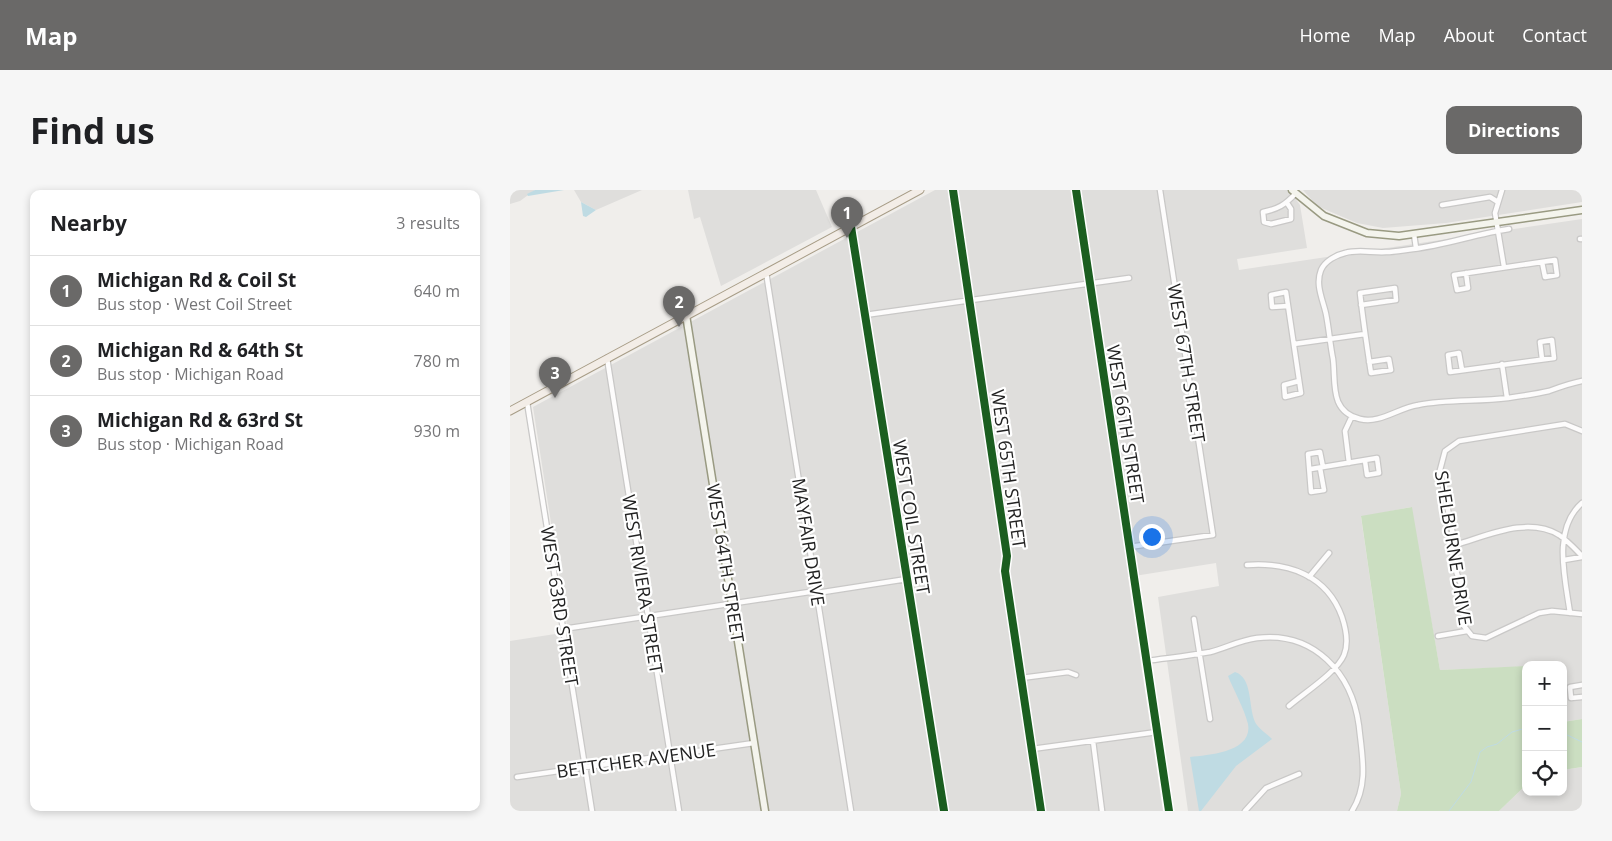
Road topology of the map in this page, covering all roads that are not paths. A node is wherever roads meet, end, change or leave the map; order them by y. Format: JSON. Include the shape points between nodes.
{"nodes":[{"id":1,"x":920,"y":190,"type":"edge"},
{"id":2,"x":953,"y":190,"type":"edge"},
{"id":3,"x":1076,"y":190,"type":"edge"},
{"id":4,"x":1160,"y":190,"type":"edge"},
{"id":5,"x":1502,"y":190,"type":"edge"},
{"id":6,"x":1294,"y":191,"type":"edge"},
{"id":7,"x":1498,"y":202,"type":"junction"},
{"id":8,"x":1287,"y":203,"type":"junction"},
{"id":9,"x":1442,"y":205,"type":"dead end"},
{"id":10,"x":1582,"y":210,"type":"edge"},
{"id":11,"x":1497,"y":222,"type":"junction"},
{"id":12,"x":851,"y":227,"type":"junction"},
{"id":13,"x":1509,"y":229,"type":"dead end"},
{"id":14,"x":1499,"y":231,"type":"junction"},
{"id":15,"x":1414,"y":234,"type":"junction"},
{"id":16,"x":1416,"y":248,"type":"junction"},
{"id":17,"x":1542,"y":262,"type":"junction"},
{"id":18,"x":1504,"y":267,"type":"junction"},
{"id":19,"x":766,"y":272,"type":"junction"},
{"id":20,"x":1466,"y":273,"type":"dead end"},
{"id":21,"x":1129,"y":278,"type":"dead end"},
{"id":22,"x":1089,"y":283,"type":"junction"},
{"id":23,"x":969,"y":300,"type":"junction"},
{"id":24,"x":1361,"y":305,"type":"junction"},
{"id":25,"x":1288,"y":306,"type":"junction"},
{"id":26,"x":686,"y":315,"type":"junction"},
{"id":27,"x":865,"y":315,"type":"junction"},
{"id":28,"x":1365,"y":334,"type":"junction"},
{"id":29,"x":1330,"y":339,"type":"junction"},
{"id":30,"x":1294,"y":344,"type":"junction"},
{"id":31,"x":607,"y":358,"type":"junction"},
{"id":32,"x":1542,"y":359,"type":"junction"},
{"id":33,"x":1370,"y":362,"type":"junction"},
{"id":34,"x":1502,"y":364,"type":"junction"},
{"id":35,"x":1462,"y":370,"type":"junction"},
{"id":36,"x":1299,"y":381,"type":"junction"},
{"id":37,"x":1582,"y":381,"type":"edge"},
{"id":38,"x":1507,"y":398,"type":"junction"},
{"id":39,"x":527,"y":402,"type":"junction"},
{"id":40,"x":510,"y":411,"type":"edge"},
{"id":41,"x":1352,"y":416,"type":"junction"},
{"id":42,"x":1582,"y":431,"type":"edge"},
{"id":43,"x":1365,"y":460,"type":"junction"},
{"id":44,"x":1349,"y":463,"type":"junction"},
{"id":45,"x":1321,"y":468,"type":"junction"},
{"id":46,"x":1311,"y":469,"type":"junction"},
{"id":47,"x":1582,"y":504,"type":"edge"},
{"id":48,"x":1565,"y":539,"type":"junction"},
{"id":49,"x":1455,"y":545,"type":"junction"},
{"id":50,"x":1129,"y":546,"type":"junction"},
{"id":51,"x":1329,"y":553,"type":"dead end"},
{"id":52,"x":1582,"y":556,"type":"edge"},
{"id":53,"x":1564,"y":560,"type":"junction"},
{"id":54,"x":1247,"y":565,"type":"dead end"},
{"id":55,"x":1310,"y":577,"type":"junction"},
{"id":56,"x":907,"y":579,"type":"junction"},
{"id":57,"x":816,"y":592,"type":"junction"},
{"id":58,"x":732,"y":604,"type":"junction"},
{"id":59,"x":1570,"y":613,"type":"junction"},
{"id":60,"x":1582,"y":614,"type":"edge"},
{"id":61,"x":648,"y":617,"type":"junction"},
{"id":62,"x":1194,"y":619,"type":"dead end"},
{"id":63,"x":563,"y":629,"type":"junction"},
{"id":64,"x":1469,"y":633,"type":"junction"},
{"id":65,"x":1438,"y":636,"type":"dead end"},
{"id":66,"x":1200,"y":653,"type":"junction"},
{"id":67,"x":1146,"y":661,"type":"junction"},
{"id":68,"x":1335,"y":667,"type":"junction"},
{"id":69,"x":1076,"y":675,"type":"dead end"},
{"id":70,"x":1021,"y":678,"type":"junction"},
{"id":71,"x":1582,"y":685,"type":"edge"},
{"id":72,"x":1582,"y":697,"type":"edge"},
{"id":73,"x":1288,"y":706,"type":"dead end"},
{"id":74,"x":1210,"y":719,"type":"dead end"},
{"id":75,"x":1156,"y":732,"type":"junction"},
{"id":76,"x":1093,"y":741,"type":"junction"},
{"id":77,"x":754,"y":743,"type":"junction"},
{"id":78,"x":1032,"y":749,"type":"junction"},
{"id":79,"x":670,"y":755,"type":"junction"},
{"id":80,"x":586,"y":768,"type":"junction"},
{"id":81,"x":1299,"y":774,"type":"dead end"},
{"id":82,"x":517,"y":777,"type":"dead end"},
{"id":83,"x":592,"y":811,"type":"edge"},
{"id":84,"x":678,"y":811,"type":"edge"},
{"id":85,"x":764,"y":811,"type":"edge"},
{"id":86,"x":851,"y":811,"type":"edge"},
{"id":87,"x":944,"y":811,"type":"edge"},
{"id":88,"x":1041,"y":811,"type":"edge"},
{"id":89,"x":1102,"y":811,"type":"edge"},
{"id":90,"x":1169,"y":811,"type":"edge"},
{"id":91,"x":1245,"y":811,"type":"edge"},
{"id":92,"x":1352,"y":811,"type":"edge"}],
"edges":[{"from":1,"to":12,"type":"main road"},
{"from":2,"to":23,"type":"street","name":"WEST 65TH STREET"},
{"from":3,"to":22,"type":"street","name":"WEST 66TH STREET"},
{"from":4,"to":50,"type":"street","name":"WEST 67TH STREET","via":[[1213,535]]},
{"from":5,"to":7,"type":"street"},
{"from":6,"to":8,"type":"street"},
{"from":6,"to":15,"type":"street","via":[[1324,216],[1367,233]]},
{"from":7,"to":9,"type":"street","via":[[1490,197]]},
{"from":7,"to":11,"type":"street"},
{"from":8,"to":8,"type":"street","via":[[1263,212],[1264,222],[1271,224],[1291,219]]},
{"from":10,"to":11,"type":"street"},
{"from":11,"to":14,"type":"street"},
{"from":11,"to":15,"type":"street"},
{"from":12,"to":19,"type":"main road"},
{"from":12,"to":27,"type":"street","name":"WEST COIL STREET"},
{"from":13,"to":14,"type":"street"},
{"from":14,"to":16,"type":"street"},
{"from":14,"to":18,"type":"street"},
{"from":15,"to":16,"type":"street"},
{"from":16,"to":29,"type":"street","via":[[1346,252],[1324,265],[1319,280]]},
{"from":17,"to":17,"type":"street","via":[[1555,260],[1557,275],[1544,277]]},
{"from":17,"to":18,"type":"street"},
{"from":18,"to":20,"type":"street"},
{"from":19,"to":26,"type":"main road"},
{"from":19,"to":57,"type":"street","name":"MAYFAIR DRIVE"},
{"from":21,"to":22,"type":"street"},
{"from":22,"to":23,"type":"street"},
{"from":22,"to":50,"type":"street","name":"WEST 66TH STREET"},
{"from":23,"to":27,"type":"street"},
{"from":23,"to":70,"type":"street","name":"WEST 65TH STREET","via":[[1007,556],[1006,571]]},
{"from":24,"to":24,"type":"street","via":[[1360,294],[1394,288],[1396,300]]},
{"from":24,"to":28,"type":"street"},
{"from":25,"to":25,"type":"street","via":[[1286,292],[1271,295],[1272,308]]},
{"from":25,"to":30,"type":"street"},
{"from":26,"to":31,"type":"main road"},
{"from":26,"to":58,"type":"street","name":"WEST 64TH STREET"},
{"from":27,"to":56,"type":"street","name":"WEST COIL STREET"},
{"from":28,"to":29,"type":"street"},
{"from":28,"to":33,"type":"street"},
{"from":29,"to":30,"type":"street"},
{"from":29,"to":41,"type":"street","via":[[1334,393],[1338,404]]},
{"from":30,"to":36,"type":"street"},
{"from":31,"to":39,"type":"main road"},
{"from":31,"to":61,"type":"street","name":"WEST RIVIERA STREET"},
{"from":32,"to":32,"type":"street","via":[[1554,358],[1552,340],[1540,342]]},
{"from":32,"to":34,"type":"street"},
{"from":33,"to":33,"type":"street","via":[[1390,359],[1391,370],[1371,373]]},
{"from":34,"to":35,"type":"street"},
{"from":34,"to":38,"type":"street"},
{"from":35,"to":35,"type":"street","via":[[1459,353],[1448,355],[1450,372]]},
{"from":36,"to":36,"type":"street","via":[[1284,384],[1285,397],[1301,393]]},
{"from":37,"to":38,"type":"street"},
{"from":38,"to":41,"type":"street","via":[[1418,405],[1374,419]]},
{"from":39,"to":40,"type":"main road"},
{"from":39,"to":63,"type":"street","name":"WEST 63RD STREET"},
{"from":41,"to":44,"type":"street","via":[[1345,431]]},
{"from":42,"to":49,"type":"street","name":"SHELBURNE DRIVE","via":[[1566,424],[1461,441],[1447,448],[1440,470]]},
{"from":43,"to":43,"type":"street","via":[[1377,458],[1379,473],[1367,475]]},
{"from":43,"to":44,"type":"street"},
{"from":44,"to":45,"type":"street"},
{"from":45,"to":46,"type":"street"},
{"from":45,"to":46,"type":"street","via":[[1320,452],[1308,454]]},
{"from":45,"to":46,"type":"street","via":[[1324,490],[1311,492],[1308,475]]},
{"from":47,"to":48,"type":"street","via":[[1570,518]]},
{"from":48,"to":49,"type":"street","via":[[1548,530],[1525,526]]},
{"from":48,"to":52,"type":"street"},
{"from":48,"to":53,"type":"street"},
{"from":49,"to":64,"type":"street","name":"SHELBURNE DRIVE","via":[[1464,626]]},
{"from":50,"to":67,"type":"street","name":"WEST 66TH STREET"},
{"from":51,"to":55,"type":"street"},
{"from":52,"to":53,"type":"street"},
{"from":53,"to":59,"type":"street"},
{"from":54,"to":55,"type":"street","via":[[1279,565]]},
{"from":55,"to":68,"type":"street","via":[[1329,595],[1345,626],[1345,650]]},
{"from":56,"to":57,"type":"street"},
{"from":56,"to":87,"type":"street","name":"WEST COIL STREET"},
{"from":57,"to":58,"type":"street"},
{"from":57,"to":86,"type":"street","name":"MAYFAIR DRIVE"},
{"from":58,"to":61,"type":"street"},
{"from":58,"to":77,"type":"street","name":"WEST 64TH STREET"},
{"from":59,"to":60,"type":"street"},
{"from":59,"to":64,"type":"street","via":[[1539,612],[1488,638],[1478,638]]},
{"from":61,"to":63,"type":"street"},
{"from":61,"to":79,"type":"street","name":"WEST RIVIERA STREET"},
{"from":62,"to":66,"type":"street"},
{"from":63,"to":80,"type":"street","name":"WEST 63RD STREET"},
{"from":64,"to":65,"type":"street"},
{"from":66,"to":67,"type":"street"},
{"from":66,"to":68,"type":"street","via":[[1252,638],[1278,638],[1309,647]]},
{"from":66,"to":74,"type":"street"},
{"from":67,"to":75,"type":"street","name":"WEST 66TH STREET"},
{"from":68,"to":73,"type":"street"},
{"from":68,"to":92,"type":"street","via":[[1348,686],[1357,714],[1364,770],[1363,785]]},
{"from":69,"to":70,"type":"street","via":[[1068,672]]},
{"from":70,"to":78,"type":"street","name":"WEST 65TH STREET"},
{"from":71,"to":72,"type":"street","via":[[1570,687],[1571,698]]},
{"from":75,"to":76,"type":"street"},
{"from":75,"to":90,"type":"street","name":"WEST 66TH STREET"},
{"from":76,"to":78,"type":"street"},
{"from":76,"to":89,"type":"street"},
{"from":77,"to":79,"type":"street","name":"BETTCHER AVENUE"},
{"from":77,"to":85,"type":"street","name":"WEST 64TH STREET"},
{"from":78,"to":88,"type":"street","name":"WEST 65TH STREET"},
{"from":79,"to":80,"type":"street","name":"BETTCHER AVENUE"},
{"from":79,"to":84,"type":"street","name":"WEST RIVIERA STREET"},
{"from":80,"to":82,"type":"street","name":"BETTCHER AVENUE"},
{"from":80,"to":83,"type":"street","name":"WEST 63RD STREET"},
{"from":81,"to":91,"type":"street","via":[[1266,788]]}]}
